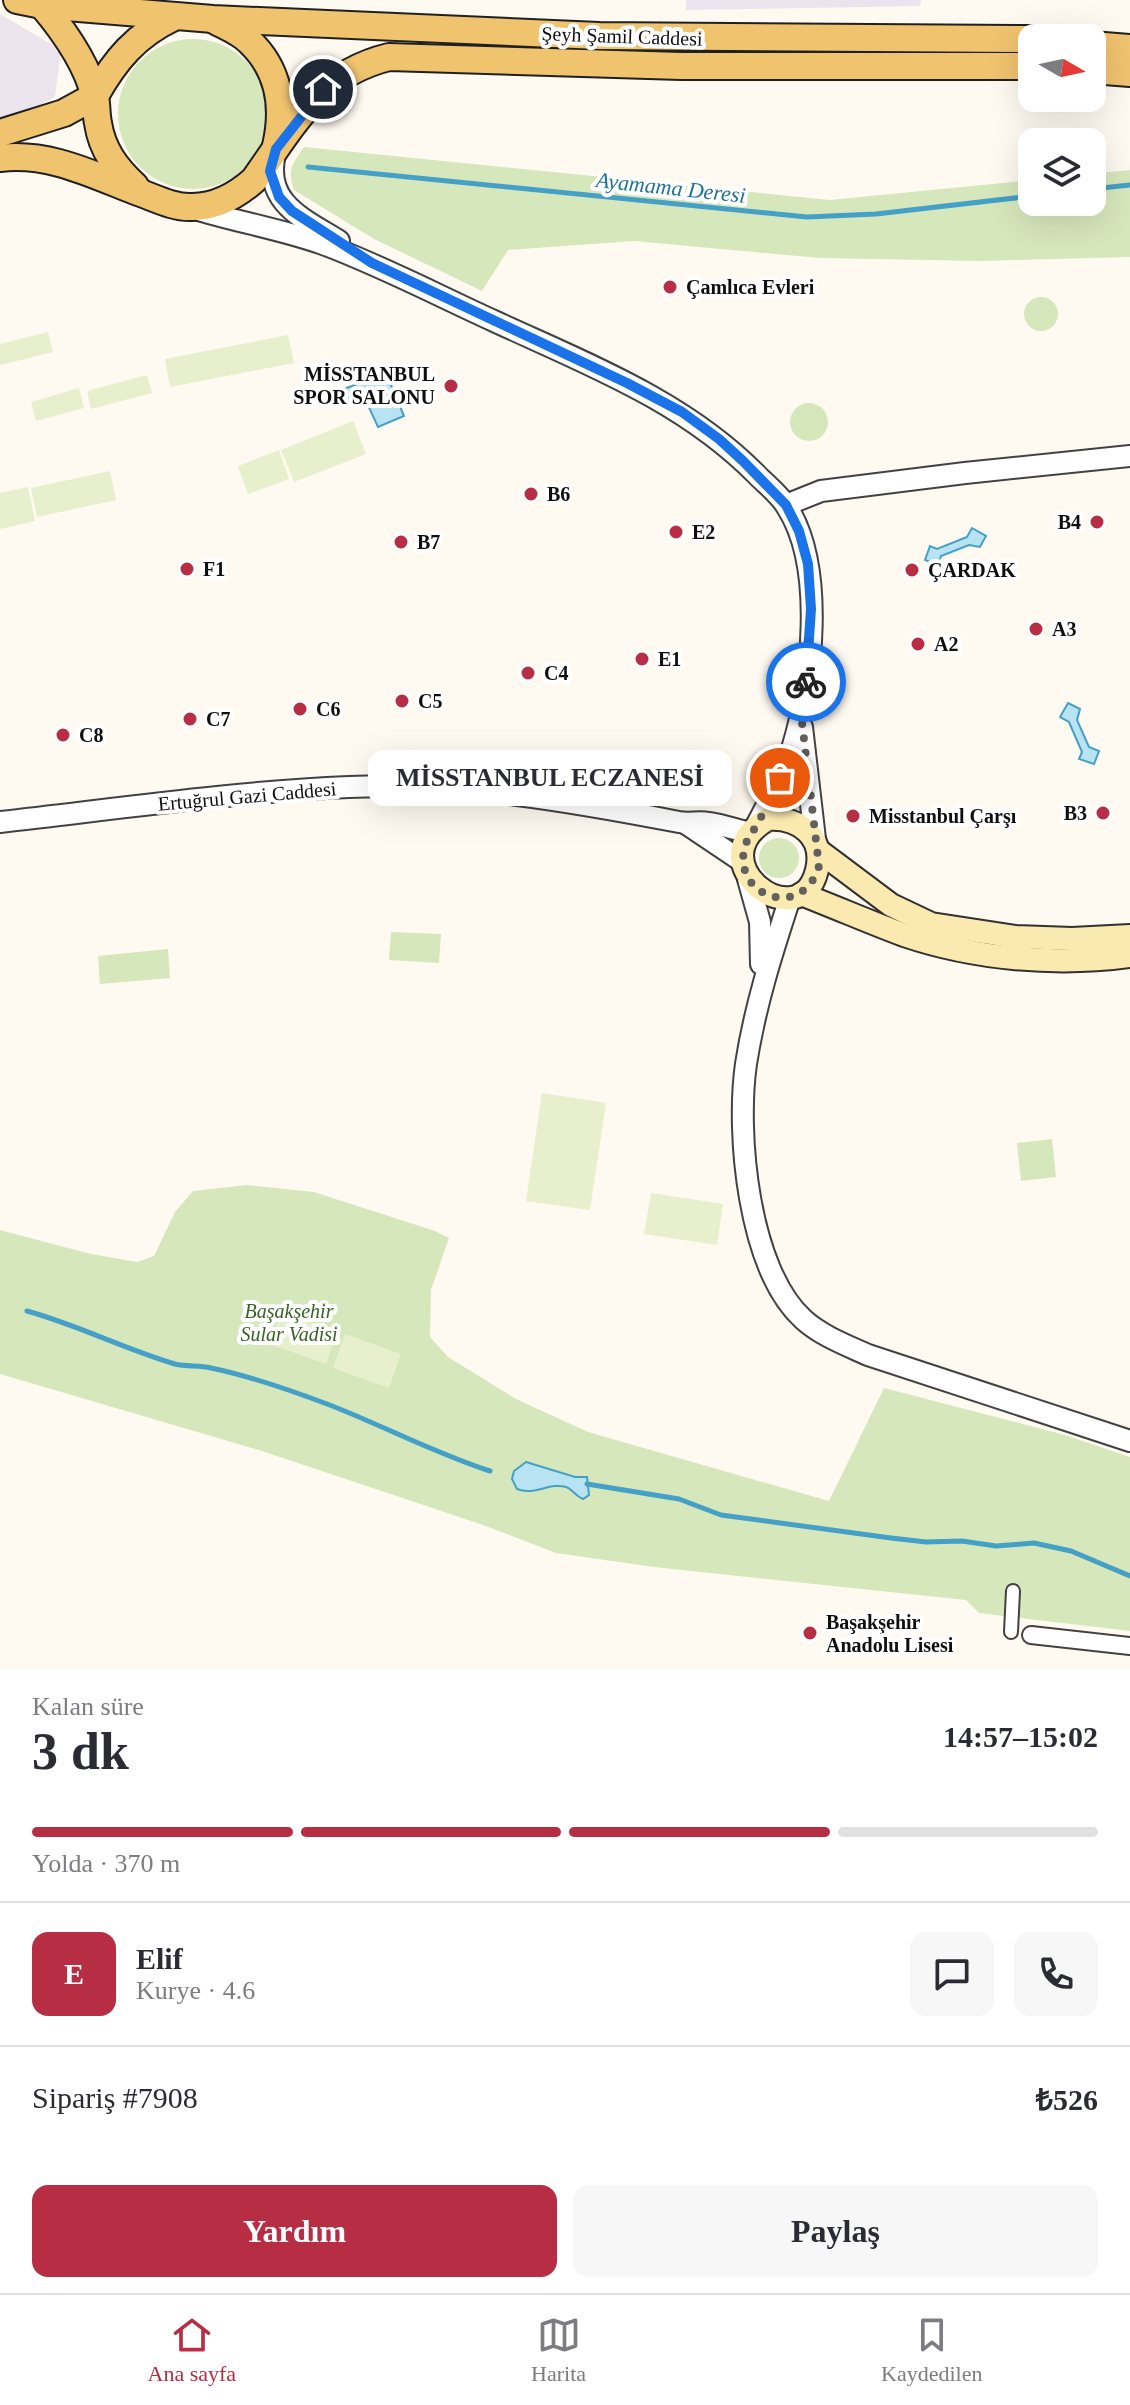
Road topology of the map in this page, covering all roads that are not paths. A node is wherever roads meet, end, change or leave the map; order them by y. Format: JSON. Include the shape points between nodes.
{"nodes":[{"id":1,"x":145,"y":0,"type":"edge"},
{"id":2,"x":29,"y":3,"type":"edge"},
{"id":3,"x":174,"y":17,"type":"junction"},
{"id":4,"x":213,"y":19,"type":"junction"},
{"id":5,"x":1018,"y":39,"type":"edge"},
{"id":6,"x":69,"y":40,"type":"junction"},
{"id":7,"x":1106,"y":46,"type":"edge"},
{"id":8,"x":1130,"y":48,"type":"edge"},
{"id":9,"x":1018,"y":66,"type":"edge"},
{"id":10,"x":1106,"y":71,"type":"edge"},
{"id":11,"x":1130,"y":73,"type":"edge"},
{"id":12,"x":95,"y":96,"type":"junction"},
{"id":13,"x":52,"y":117,"type":"junction"},
{"id":14,"x":0,"y":133,"type":"edge"},
{"id":15,"x":276,"y":149,"type":"junction"},
{"id":16,"x":0,"y":158,"type":"edge"},
{"id":17,"x":142,"y":194,"type":"junction"},
{"id":18,"x":191,"y":207,"type":"junction"},
{"id":19,"x":372,"y":263,"type":"junction"},
{"id":20,"x":1130,"y":456,"type":"edge"},
{"id":21,"x":786,"y":505,"type":"junction"},
{"id":22,"x":801,"y":714,"type":"junction"},
{"id":23,"x":0,"y":822,"type":"edge"},
{"id":24,"x":685,"y":823,"type":"junction"},
{"id":25,"x":753,"y":830,"type":"junction"},
{"id":26,"x":817,"y":845,"type":"junction"},
{"id":27,"x":746,"y":871,"type":"junction"},
{"id":28,"x":795,"y":896,"type":"junction"},
{"id":29,"x":1130,"y":936,"type":"edge"},
{"id":30,"x":1130,"y":956,"type":"edge"},
{"id":31,"x":760,"y":992,"type":"junction"},
{"id":32,"x":1130,"y":1441,"type":"edge"},
{"id":33,"x":1013,"y":1591,"type":"dead end"},
{"id":34,"x":1011,"y":1632,"type":"dead end"},
{"id":35,"x":1031,"y":1635,"type":"dead end"},
{"id":36,"x":1130,"y":1646,"type":"edge"}],
"edges":[{"from":1,"to":3,"type":"street"},
{"from":2,"to":3,"type":"main road"},
{"from":2,"to":6,"type":"main road"},
{"from":3,"to":4,"type":"main road"},
{"from":3,"to":12,"type":"main road","via":[[139,38]]},
{"from":4,"to":5,"type":"main road","name":"Şeyh Şamil Caddesi","via":[[599,36]]},
{"from":4,"to":15,"type":"main road","via":[[247,39],[268,64],[280,94]]},
{"from":6,"to":12,"type":"main road"},
{"from":6,"to":13,"type":"main road","via":[[73,86]]},
{"from":7,"to":8,"type":"main road"},
{"from":9,"to":15,"type":"main road","name":"Şeyh Şamil Caddesi","via":[[681,66],[389,57],[363,63],[323,89]]},
{"from":10,"to":11,"type":"main road"},
{"from":12,"to":13,"type":"main road"},
{"from":12,"to":17,"type":"main road","via":[[105,150]]},
{"from":13,"to":14,"type":"main road"},
{"from":15,"to":18,"type":"main road","via":[[243,190]]},
{"from":15,"to":19,"type":"street","via":[[270,171],[279,197]]},
{"from":16,"to":17,"type":"main road","via":[[62,163]]},
{"from":17,"to":18,"type":"main road"},
{"from":18,"to":19,"type":"street"},
{"from":19,"to":21,"type":"street","via":[[682,412],[719,439]]},
{"from":20,"to":21,"type":"street","via":[[821,491]]},
{"from":21,"to":22,"type":"street","via":[[808,564],[810,640]]},
{"from":22,"to":25,"type":"street","via":[[791,752]]},
{"from":22,"to":26,"type":"street"},
{"from":23,"to":24,"type":"street","name":"Ertuğrul Gazi Caddesi","via":[[253,794],[422,787],[576,802]]},
{"from":24,"to":25,"type":"street","name":"Ertuğrul Gazi Caddesi"},
{"from":24,"to":27,"type":"street"},
{"from":25,"to":26,"type":"main road","via":[[768,819],[792,821]]},
{"from":25,"to":27,"type":"main road","via":[[744,848]]},
{"from":26,"to":28,"type":"main road","via":[[815,879]]},
{"from":26,"to":29,"type":"main road","via":[[891,905],[931,924],[1016,937]]},
{"from":27,"to":28,"type":"main road","via":[[769,895]]},
{"from":27,"to":31,"type":"street","via":[[760,922]]},
{"from":28,"to":30,"type":"main road","via":[[905,935],[977,953],[1044,959]]},
{"from":28,"to":31,"type":"street"},
{"from":31,"to":32,"type":"street","via":[[742,1101],[753,1216],[762,1247],[803,1319],[868,1355]]},
{"from":33,"to":34,"type":"street"},
{"from":35,"to":36,"type":"street"}]}
